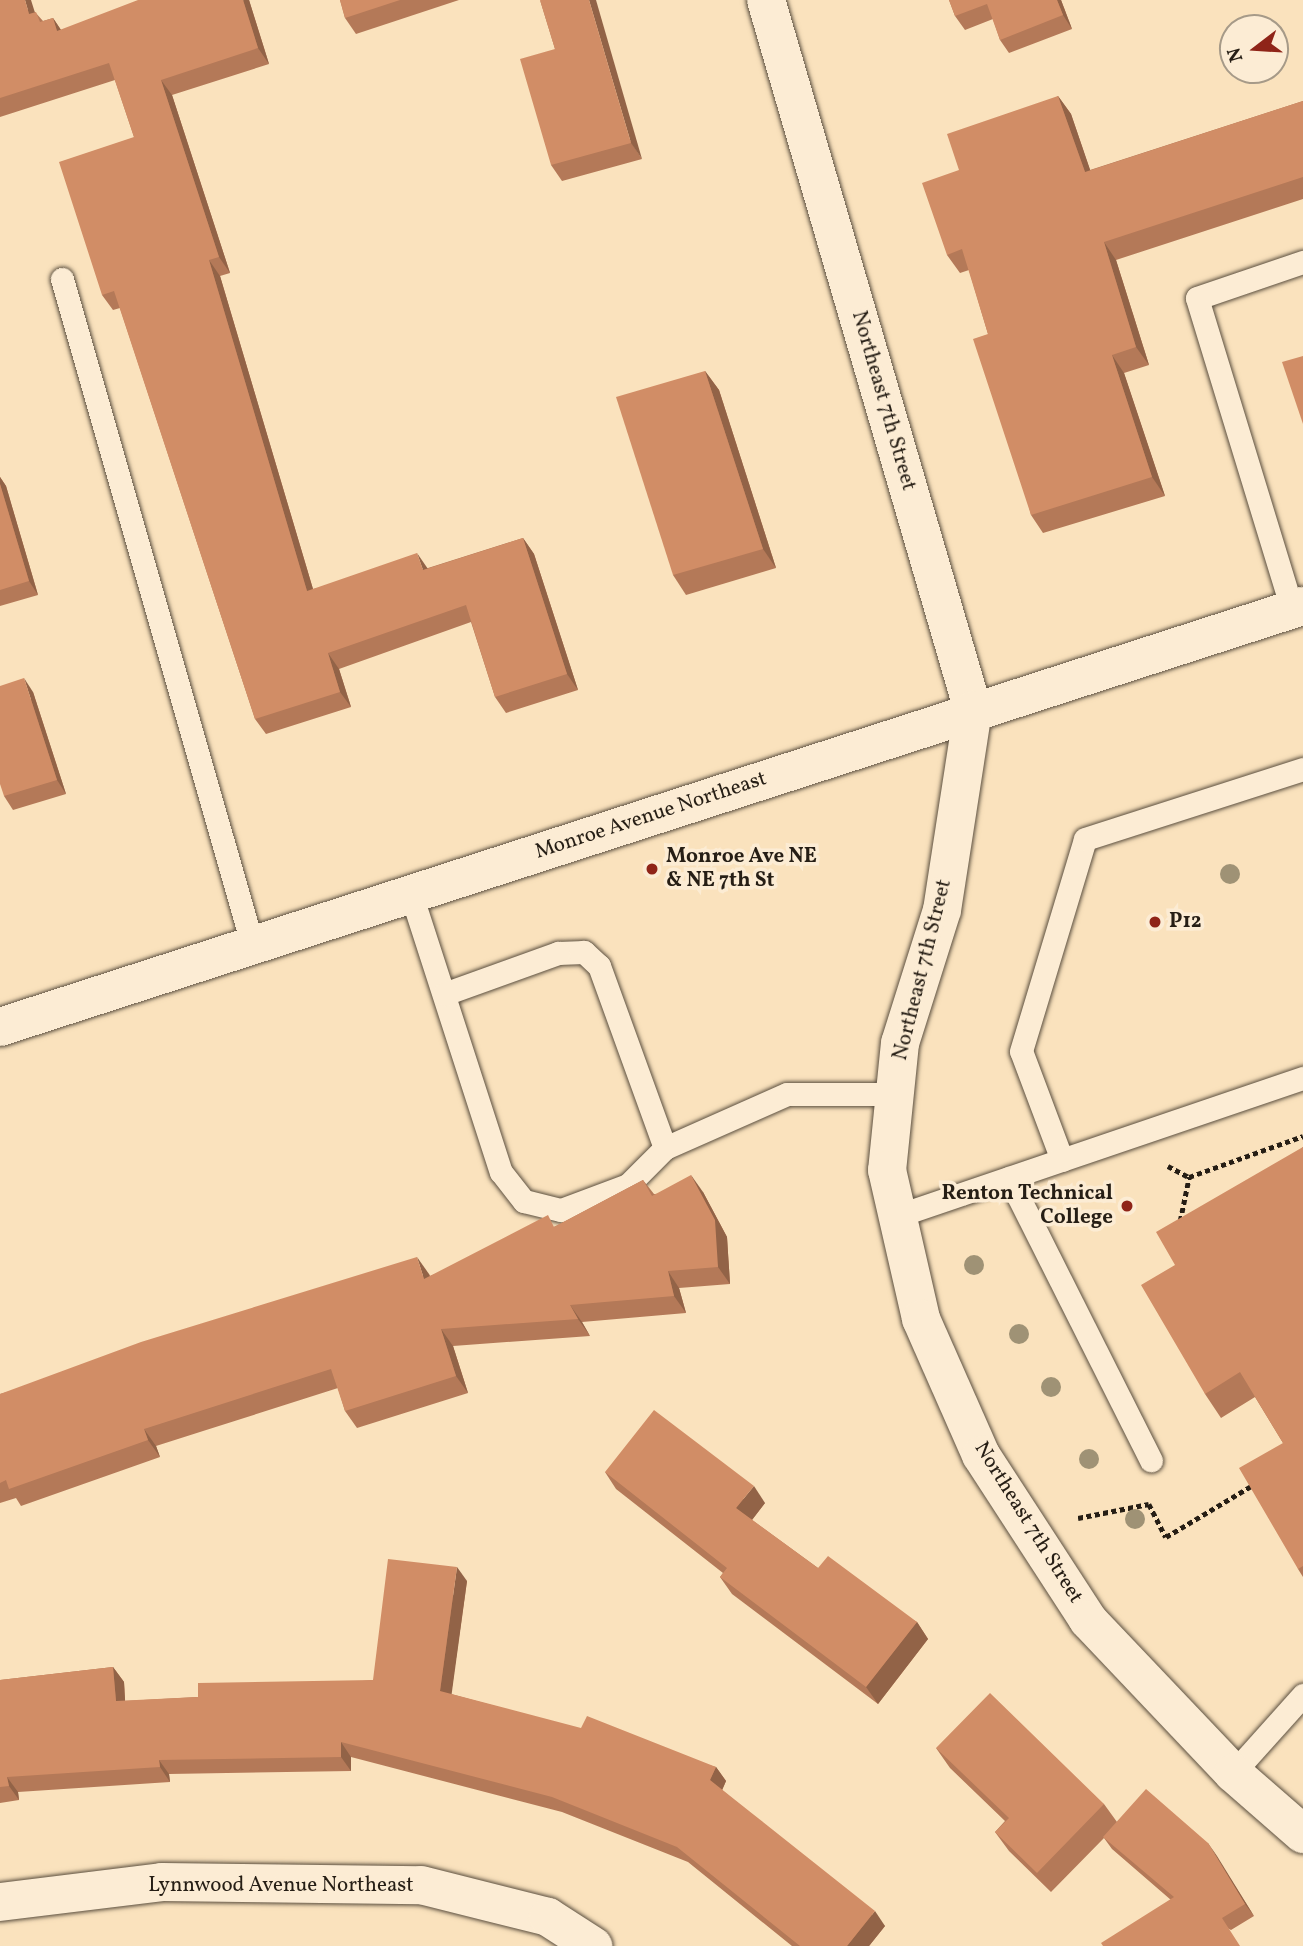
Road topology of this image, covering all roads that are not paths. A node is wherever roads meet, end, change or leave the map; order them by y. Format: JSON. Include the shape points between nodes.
{"nodes":[{"id":1,"x":766,"y":0,"type":"edge"},
{"id":2,"x":1303,"y":262,"type":"edge"},
{"id":3,"x":62,"y":279,"type":"dead end"},
{"id":4,"x":1297,"y":607,"type":"edge"},
{"id":5,"x":973,"y":710,"type":"junction"},
{"id":6,"x":1303,"y":769,"type":"edge"},
{"id":7,"x":411,"y":894,"type":"junction"},
{"id":8,"x":252,"y":944,"type":"junction"},
{"id":9,"x":444,"y":994,"type":"junction"},
{"id":10,"x":0,"y":1027,"type":"edge"},
{"id":11,"x":1303,"y":1078,"type":"edge"},
{"id":12,"x":895,"y":1094,"type":"junction"},
{"id":13,"x":665,"y":1148,"type":"junction"},
{"id":14,"x":1062,"y":1160,"type":"junction"},
{"id":15,"x":1009,"y":1178,"type":"junction"},
{"id":16,"x":897,"y":1216,"type":"junction"},
{"id":17,"x":1151,"y":1460,"type":"dead end"},
{"id":18,"x":1303,"y":1695,"type":"edge"},
{"id":19,"x":1233,"y":1773,"type":"junction"},
{"id":20,"x":1303,"y":1834,"type":"edge"},
{"id":21,"x":0,"y":1902,"type":"edge"},
{"id":22,"x":593,"y":1946,"type":"edge"}],
"edges":[{"from":1,"to":5,"type":"street","name":"Northeast 7th Street"},
{"from":2,"to":4,"type":"lane","via":[[1197,298]]},
{"from":3,"to":8,"type":"lane"},
{"from":4,"to":5,"type":"street","name":"Monroe Avenue Northeast"},
{"from":5,"to":7,"type":"street","name":"Monroe Avenue Northeast"},
{"from":5,"to":12,"type":"street","name":"Northeast 7th Street","via":[[942,910],[900,1043]]},
{"from":6,"to":14,"type":"lane","via":[[1085,839],[1021,1051]]},
{"from":7,"to":8,"type":"street","name":"Monroe Avenue Northeast"},
{"from":7,"to":9,"type":"lane"},
{"from":8,"to":10,"type":"street","name":"Monroe Avenue Northeast"},
{"from":9,"to":13,"type":"lane","via":[[558,953],[584,952],[599,966]]},
{"from":9,"to":13,"type":"lane","via":[[501,1172],[524,1201],[561,1210],[617,1189]]},
{"from":11,"to":14,"type":"lane"},
{"from":12,"to":13,"type":"lane","via":[[786,1094]]},
{"from":12,"to":16,"type":"street","name":"Northeast 7th Street","via":[[887,1170]]},
{"from":14,"to":15,"type":"lane"},
{"from":15,"to":16,"type":"lane"},
{"from":15,"to":17,"type":"lane"},
{"from":16,"to":19,"type":"street","name":"Northeast 7th Street","via":[[920,1319],[981,1455],[1088,1620]]},
{"from":18,"to":19,"type":"lane"},
{"from":19,"to":20,"type":"street","name":"Northeast 7th Street"},
{"from":21,"to":22,"type":"street","name":"Lynnwood Avenue Northeast","via":[[162,1882],[421,1885],[548,1917]]}]}
